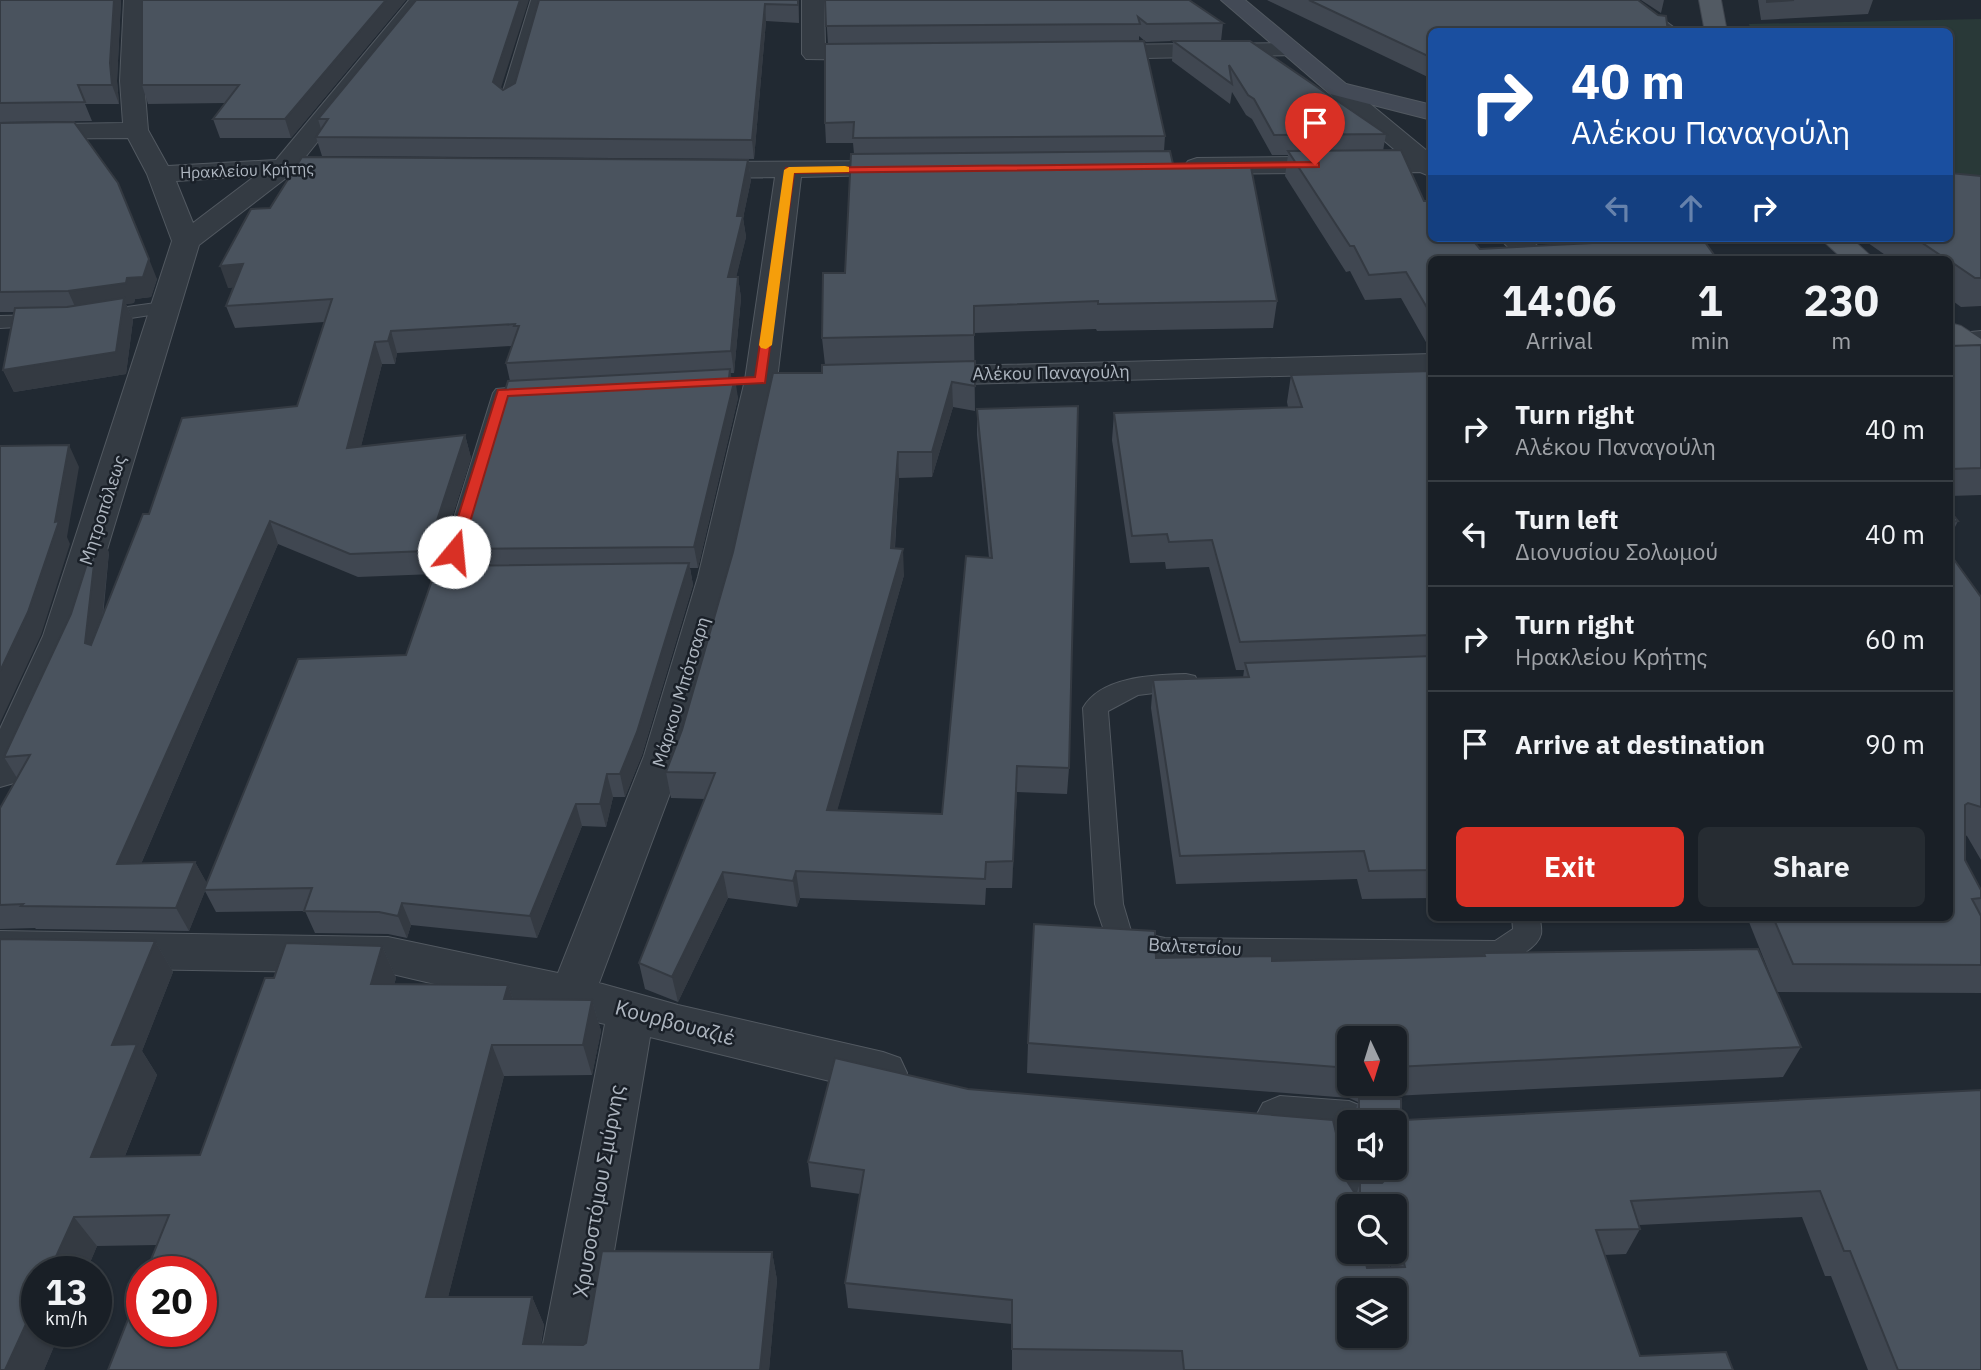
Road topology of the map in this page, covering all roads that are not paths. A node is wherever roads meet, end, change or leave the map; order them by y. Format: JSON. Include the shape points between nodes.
{"nodes":[{"id":1,"x":135,"y":0,"type":"edge"},
{"id":2,"x":420,"y":0,"type":"edge"},
{"id":3,"x":538,"y":0,"type":"edge"},
{"id":4,"x":813,"y":0,"type":"edge"},
{"id":5,"x":1231,"y":0,"type":"edge"},
{"id":6,"x":1622,"y":0,"type":"edge"},
{"id":7,"x":1710,"y":0,"type":"edge"},
{"id":8,"x":1663,"y":28,"type":"edge"},
{"id":9,"x":1715,"y":28,"type":"edge"},
{"id":10,"x":1291,"y":50,"type":"junction"},
{"id":11,"x":1073,"y":52,"type":"edge"},
{"id":12,"x":895,"y":53,"type":"edge"},
{"id":13,"x":1338,"y":89,"type":"junction"},
{"id":14,"x":508,"y":101,"type":"edge"},
{"id":15,"x":1428,"y":112,"type":"edge"},
{"id":16,"x":136,"y":130,"type":"junction"},
{"id":17,"x":0,"y":132,"type":"edge"},
{"id":18,"x":1428,"y":165,"type":"edge"},
{"id":19,"x":1177,"y":166,"type":"edge"},
{"id":20,"x":1428,"y":166,"type":"edge"},
{"id":21,"x":284,"y":167,"type":"junction"},
{"id":22,"x":380,"y":168,"type":"edge"},
{"id":23,"x":666,"y":169,"type":"edge"},
{"id":24,"x":928,"y":169,"type":"edge"},
{"id":25,"x":789,"y":170,"type":"junction"},
{"id":26,"x":160,"y":174,"type":"junction"},
{"id":27,"x":186,"y":241,"type":"junction"},
{"id":28,"x":1518,"y":242,"type":"edge"},
{"id":29,"x":1839,"y":242,"type":"edge"},
{"id":30,"x":1534,"y":256,"type":"edge"},
{"id":31,"x":1856,"y":256,"type":"edge"},
{"id":32,"x":163,"y":308,"type":"junction"},
{"id":33,"x":0,"y":322,"type":"edge"},
{"id":34,"x":1428,"y":363,"type":"edge"},
{"id":35,"x":901,"y":377,"type":"edge"},
{"id":36,"x":557,"y":390,"type":"edge"},
{"id":37,"x":486,"y":578,"type":"edge"},
{"id":38,"x":1215,"y":681,"type":"edge"},
{"id":39,"x":0,"y":772,"type":"edge"},
{"id":40,"x":1527,"y":926,"type":"edge"},
{"id":41,"x":0,"y":949,"type":"edge"},
{"id":42,"x":572,"y":995,"type":"junction"},
{"id":43,"x":631,"y":1012,"type":"junction"},
{"id":44,"x":929,"y":1083,"type":"edge"},
{"id":45,"x":1243,"y":1115,"type":"edge"},
{"id":46,"x":1337,"y":1122,"type":"edge"},
{"id":47,"x":566,"y":1370,"type":"edge"}],
"edges":[{"from":1,"to":16,"type":"street","via":[[132,80]]},
{"from":2,"to":21,"type":"street"},
{"from":3,"to":14,"type":"lane"},
{"from":4,"to":12,"type":"street","via":[[814,54]]},
{"from":5,"to":10,"type":"main road"},
{"from":6,"to":8,"type":"street"},
{"from":7,"to":9,"type":"main road"},
{"from":10,"to":11,"type":"street"},
{"from":10,"to":13,"type":"main road"},
{"from":13,"to":15,"type":"main road"},
{"from":13,"to":18,"type":"street"},
{"from":16,"to":17,"type":"street"},
{"from":16,"to":26,"type":"street"},
{"from":19,"to":20,"type":"street"},
{"from":21,"to":22,"type":"street","name":"Ηρακλείου Κρήτης"},
{"from":21,"to":26,"type":"street","name":"Ηρακλείου Κρήτης"},
{"from":21,"to":27,"type":"street"},
{"from":23,"to":25,"type":"street"},
{"from":24,"to":25,"type":"street"},
{"from":25,"to":42,"type":"street","name":"Μάρκου Μπότσαρη","via":[[766,380],[702,577],[664,756]]},
{"from":26,"to":27,"type":"street"},
{"from":27,"to":32,"type":"street","name":"Μητροπόλεως"},
{"from":28,"to":30,"type":"street"},
{"from":29,"to":31,"type":"main road"},
{"from":32,"to":33,"type":"lane","via":[[70,320]]},
{"from":32,"to":39,"type":"street","name":"Μητροπόλεως","via":[[62,636]]},
{"from":34,"to":35,"type":"street","name":"Αλέκου Παναγούλη"},
{"from":36,"to":37,"type":"lane","via":[[503,393],[446,579]]},
{"from":38,"to":40,"type":"lane","name":"Βαλτετσίου","via":[[1147,684],[1116,691],[1095,708],[1108,904],[1120,940],[1166,950],[1500,953]]},
{"from":41,"to":42,"type":"street","name":"Κουρβουαζιέ","via":[[388,955]]},
{"from":42,"to":43,"type":"street","name":"Κουρβουαζιέ"},
{"from":43,"to":44,"type":"street","name":"Κουρβουαζιέ"},
{"from":43,"to":47,"type":"street","name":"Χρυσοστόμου Σμύρνης"},
{"from":45,"to":46,"type":"street"}]}
